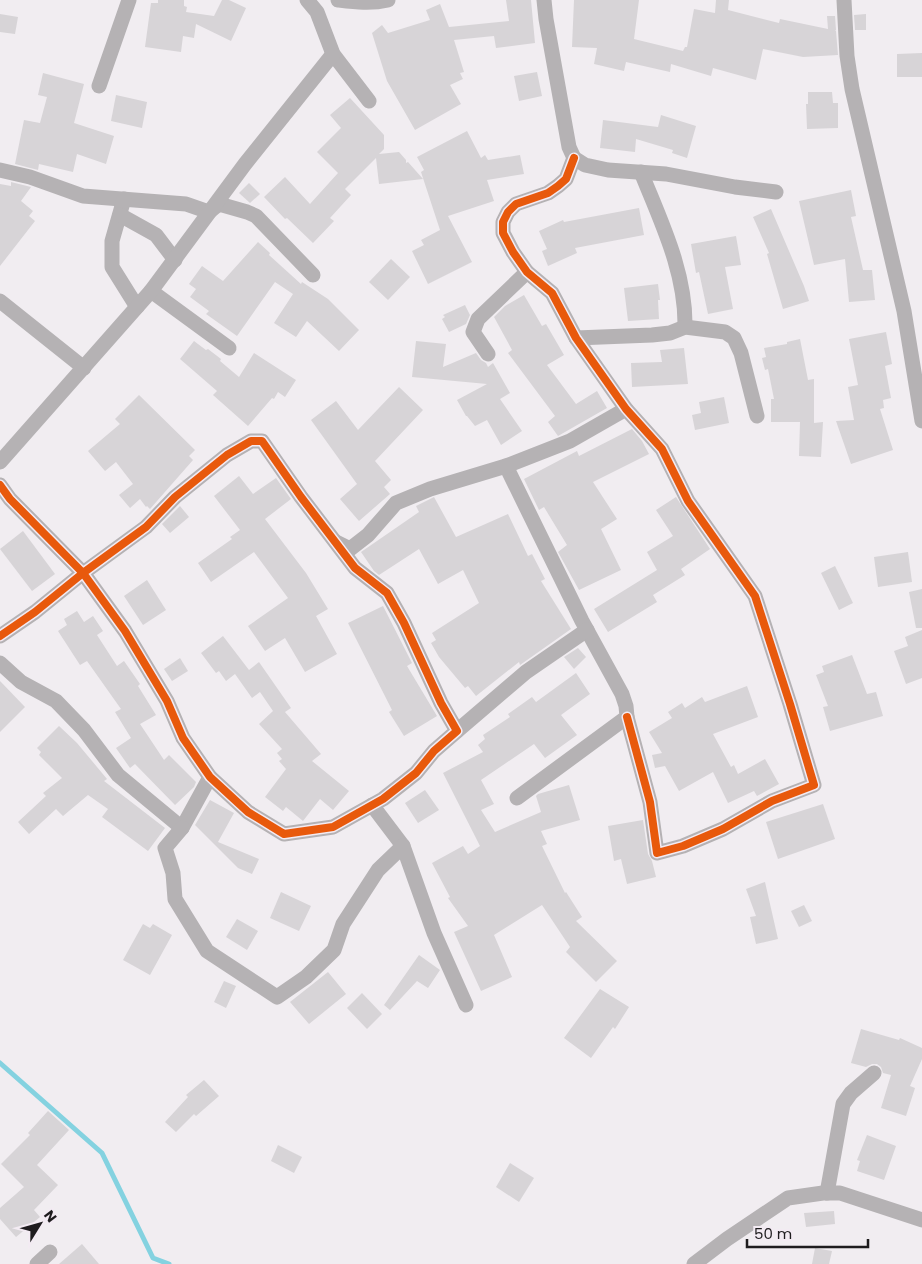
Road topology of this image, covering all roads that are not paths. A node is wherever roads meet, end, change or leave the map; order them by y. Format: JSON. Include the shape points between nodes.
{"nodes":[{"id":1,"x":129,"y":0,"type":"edge"},
{"id":2,"x":307,"y":0,"type":"edge"},
{"id":3,"x":338,"y":0,"type":"edge"},
{"id":4,"x":388,"y":0,"type":"edge"},
{"id":5,"x":544,"y":0,"type":"edge"},
{"id":6,"x":844,"y":0,"type":"edge"},
{"id":7,"x":333,"y":54,"type":"junction"},
{"id":8,"x":99,"y":86,"type":"dead end"},
{"id":9,"x":369,"y":101,"type":"dead end"},
{"id":10,"x":574,"y":158,"type":"junction"},
{"id":11,"x":0,"y":170,"type":"edge"},
{"id":12,"x":641,"y":172,"type":"junction"},
{"id":13,"x":776,"y":192,"type":"dead end"},
{"id":14,"x":124,"y":199,"type":"junction"},
{"id":15,"x":209,"y":212,"type":"junction"},
{"id":16,"x":120,"y":215,"type":"junction"},
{"id":17,"x":175,"y":260,"type":"junction"},
{"id":18,"x":527,"y":272,"type":"junction"},
{"id":19,"x":313,"y":274,"type":"dead end"},
{"id":20,"x":151,"y":292,"type":"junction"},
{"id":21,"x":0,"y":301,"type":"edge"},
{"id":22,"x":137,"y":307,"type":"junction"},
{"id":23,"x":685,"y":327,"type":"junction"},
{"id":24,"x":576,"y":338,"type":"junction"},
{"id":25,"x":229,"y":348,"type":"dead end"},
{"id":26,"x":488,"y":354,"type":"dead end"},
{"id":27,"x":84,"y":368,"type":"junction"},
{"id":28,"x":626,"y":408,"type":"junction"},
{"id":29,"x":757,"y":416,"type":"dead end"},
{"id":30,"x":922,"y":421,"type":"edge"},
{"id":31,"x":0,"y":462,"type":"edge"},
{"id":32,"x":506,"y":466,"type":"junction"},
{"id":33,"x":0,"y":485,"type":"edge"},
{"id":34,"x":334,"y":542,"type":"junction"},
{"id":35,"x":83,"y":573,"type":"junction"},
{"id":36,"x":587,"y":630,"type":"junction"},
{"id":37,"x":0,"y":636,"type":"edge"},
{"id":38,"x":0,"y":663,"type":"edge"},
{"id":39,"x":627,"y":717,"type":"junction"},
{"id":40,"x":458,"y":731,"type":"junction"},
{"id":41,"x":210,"y":778,"type":"junction"},
{"id":42,"x":517,"y":798,"type":"dead end"},
{"id":43,"x":372,"y":805,"type":"junction"},
{"id":44,"x":182,"y":828,"type":"junction"},
{"id":45,"x":403,"y":846,"type":"junction"},
{"id":46,"x":466,"y":1005,"type":"dead end"},
{"id":47,"x":874,"y":1073,"type":"dead end"},
{"id":48,"x":827,"y":1193,"type":"junction"},
{"id":49,"x":922,"y":1220,"type":"edge"},
{"id":50,"x":50,"y":1252,"type":"dead end"},
{"id":51,"x":38,"y":1264,"type":"edge"},
{"id":52,"x":694,"y":1264,"type":"edge"}],
"edges":[{"from":1,"to":8,"type":"street"},
{"from":2,"to":7,"type":"street","via":[[317,12]]},
{"from":3,"to":4,"type":"street","via":[[377,3]]},
{"from":5,"to":10,"type":"street","via":[[568,147]]},
{"from":6,"to":30,"type":"street","via":[[852,88],[904,311]]},
{"from":7,"to":9,"type":"street"},
{"from":7,"to":15,"type":"street"},
{"from":10,"to":12,"type":"street","via":[[585,165],[608,170]]},
{"from":10,"to":18,"type":"street","via":[[566,179],[548,193],[516,204],[503,222],[503,233]]},
{"from":11,"to":14,"type":"street","via":[[83,196]]},
{"from":12,"to":13,"type":"street"},
{"from":12,"to":23,"type":"street","via":[[677,265],[686,305]]},
{"from":14,"to":15,"type":"street","via":[[186,204]]},
{"from":14,"to":16,"type":"street"},
{"from":15,"to":17,"type":"street"},
{"from":15,"to":19,"type":"street","via":[[219,204],[256,216]]},
{"from":16,"to":17,"type":"street","via":[[156,236]]},
{"from":16,"to":22,"type":"street","via":[[112,241],[112,268]]},
{"from":17,"to":20,"type":"street"},
{"from":18,"to":24,"type":"street","via":[[552,293]]},
{"from":18,"to":26,"type":"street","via":[[478,319],[473,332]]},
{"from":20,"to":22,"type":"street"},
{"from":20,"to":25,"type":"street"},
{"from":21,"to":27,"type":"street"},
{"from":22,"to":27,"type":"street"},
{"from":23,"to":24,"type":"street","via":[[661,334]]},
{"from":23,"to":29,"type":"street","via":[[725,332],[734,338],[741,352]]},
{"from":24,"to":28,"type":"street"},
{"from":27,"to":31,"type":"street"},
{"from":28,"to":32,"type":"street","via":[[570,441]]},
{"from":28,"to":39,"type":"street","via":[[662,449],[688,501],[755,596],[814,785],[772,801],[722,830],[658,853],[650,802]]},
{"from":32,"to":34,"type":"street","via":[[430,489],[396,504],[368,535],[350,549]]},
{"from":32,"to":36,"type":"street"},
{"from":33,"to":35,"type":"street"},
{"from":34,"to":35,"type":"street","via":[[262,441],[251,441],[227,455],[175,497],[146,527]]},
{"from":34,"to":40,"type":"street","via":[[355,568],[386,593]]},
{"from":35,"to":37,"type":"street"},
{"from":35,"to":41,"type":"street","via":[[134,645],[167,701],[183,738]]},
{"from":36,"to":39,"type":"street","via":[[622,694]]},
{"from":36,"to":40,"type":"street","via":[[526,672]]},
{"from":38,"to":44,"type":"street","via":[[21,682],[56,701],[84,730],[118,775]]},
{"from":39,"to":42,"type":"street"},
{"from":40,"to":43,"type":"street","via":[[434,751],[416,774]]},
{"from":41,"to":43,"type":"street","via":[[248,812],[284,834],[334,827]]},
{"from":41,"to":44,"type":"street"},
{"from":43,"to":45,"type":"street"},
{"from":44,"to":45,"type":"street","via":[[165,848],[173,873],[175,899],[206,951],[277,997],[306,977],[334,950],[343,924],[378,870]]},
{"from":45,"to":46,"type":"street","via":[[434,933]]},
{"from":47,"to":48,"type":"street","via":[[843,1104]]},
{"from":48,"to":49,"type":"street","via":[[840,1193]]},
{"from":48,"to":52,"type":"street","via":[[788,1198]]},
{"from":50,"to":51,"type":"street"}]}
